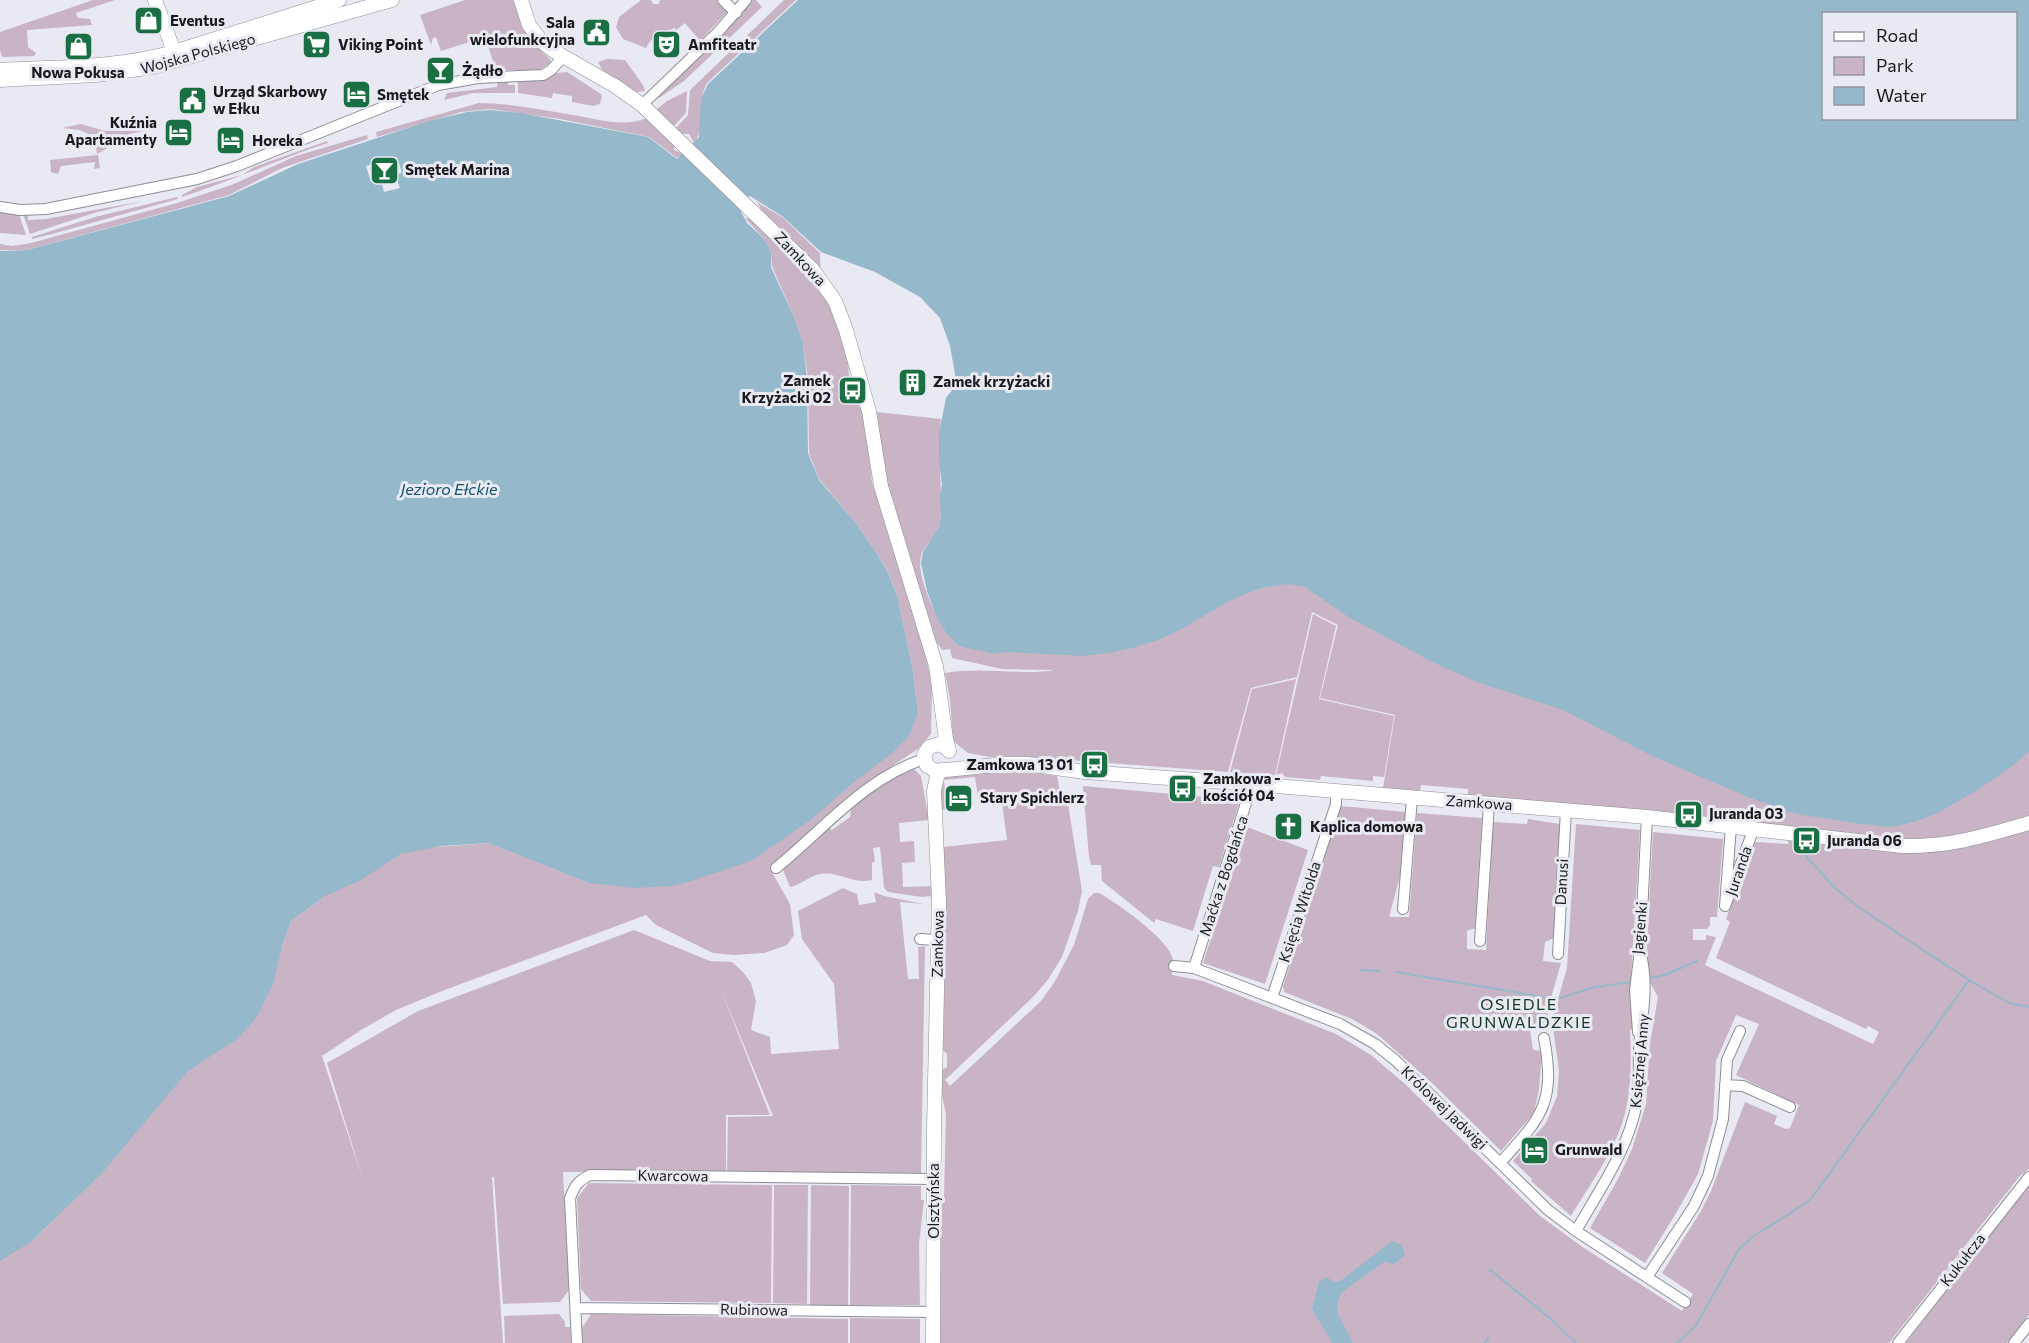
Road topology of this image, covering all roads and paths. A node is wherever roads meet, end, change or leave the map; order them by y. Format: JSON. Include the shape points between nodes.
{"nodes":[{"id":1,"x":155,"y":0,"type":"edge"},
{"id":2,"x":339,"y":0,"type":"edge"},
{"id":3,"x":392,"y":0,"type":"edge"},
{"id":4,"x":521,"y":0,"type":"edge"},
{"id":5,"x":723,"y":0,"type":"edge"},
{"id":6,"x":746,"y":0,"type":"edge"},
{"id":7,"x":735,"y":13,"type":"junction"},
{"id":8,"x":176,"y":57,"type":"junction"},
{"id":9,"x":563,"y":57,"type":"junction"},
{"id":10,"x":0,"y":70,"type":"edge"},
{"id":11,"x":0,"y":80,"type":"edge"},
{"id":12,"x":642,"y":105,"type":"junction"},
{"id":13,"x":0,"y":207,"type":"edge"},
{"id":14,"x":940,"y":691,"type":"junction"},
{"id":15,"x":932,"y":745,"type":"junction"},
{"id":16,"x":949,"y":752,"type":"junction"},
{"id":17,"x":926,"y":762,"type":"junction"},
{"id":18,"x":993,"y":765,"type":"junction"},
{"id":19,"x":943,"y":770,"type":"junction"},
{"id":20,"x":1252,"y":784,"type":"junction"},
{"id":21,"x":1336,"y":791,"type":"junction"},
{"id":22,"x":1412,"y":798,"type":"junction"},
{"id":23,"x":1489,"y":804,"type":"junction"},
{"id":24,"x":1566,"y":810,"type":"junction"},
{"id":25,"x":1647,"y":817,"type":"junction"},
{"id":26,"x":2029,"y":823,"type":"edge"},
{"id":27,"x":1731,"y":826,"type":"junction"},
{"id":28,"x":936,"y":828,"type":"junction"},
{"id":29,"x":1754,"y":828,"type":"junction"},
{"id":30,"x":776,"y":868,"type":"dead end"},
{"id":31,"x":1403,"y":909,"type":"dead end"},
{"id":32,"x":921,"y":939,"type":"dead end"},
{"id":33,"x":938,"y":940,"type":"junction"},
{"id":34,"x":1480,"y":941,"type":"dead end"},
{"id":35,"x":1558,"y":954,"type":"dead end"},
{"id":36,"x":1174,"y":966,"type":"dead end"},
{"id":37,"x":1194,"y":968,"type":"junction"},
{"id":38,"x":1272,"y":998,"type":"junction"},
{"id":39,"x":1740,"y":1031,"type":"dead end"},
{"id":40,"x":1544,"y":1038,"type":"dead end"},
{"id":41,"x":1640,"y":1039,"type":"joint"},
{"id":42,"x":941,"y":1059,"type":"joint"},
{"id":43,"x":1725,"y":1085,"type":"junction"},
{"id":44,"x":1790,"y":1107,"type":"dead end"},
{"id":45,"x":1500,"y":1163,"type":"junction"},
{"id":46,"x":2029,"y":1177,"type":"edge"},
{"id":47,"x":934,"y":1179,"type":"junction"},
{"id":48,"x":1576,"y":1231,"type":"junction"},
{"id":49,"x":1647,"y":1277,"type":"junction"},
{"id":50,"x":1685,"y":1302,"type":"dead end"},
{"id":51,"x":576,"y":1308,"type":"junction"},
{"id":52,"x":933,"y":1312,"type":"junction"},
{"id":53,"x":2029,"y":1324,"type":"edge"},
{"id":54,"x":577,"y":1343,"type":"edge"},
{"id":55,"x":933,"y":1343,"type":"edge"},
{"id":56,"x":1899,"y":1343,"type":"edge"},
{"id":57,"x":2014,"y":1343,"type":"edge"}],
"edges":[{"from":1,"to":8,"type":"street"},
{"from":2,"to":8,"type":"street","name":"Wojska Polskiego"},
{"from":3,"to":8,"type":"street","name":"Wojska Polskiego"},
{"from":4,"to":9,"type":"street","name":"Zamkowa","via":[[538,38]]},
{"from":5,"to":7,"type":"street"},
{"from":6,"to":7,"type":"street"},
{"from":7,"to":12,"type":"street"},
{"from":8,"to":10,"type":"street","name":"Wojska Polskiego"},
{"from":8,"to":11,"type":"street","name":"Wojska Polskiego","via":[[144,69],[113,74]]},
{"from":9,"to":12,"type":"street","name":"Zamkowa"},
{"from":9,"to":13,"type":"street","via":[[543,75],[478,78],[438,86],[198,179],[46,209]]},
{"from":12,"to":14,"type":"street","name":"Zamkowa","via":[[822,281],[840,312],[869,411],[881,486],[936,666]]},
{"from":14,"to":15,"type":"street","name":"Zamkowa","via":[[938,730]]},
{"from":14,"to":16,"type":"street","name":"Zamkowa"},
{"from":15,"to":16,"type":"street","via":[[939,744]]},
{"from":15,"to":17,"type":"street","via":[[925,752]]},
{"from":16,"to":18,"type":"street","name":"Zamkowa","via":[[966,761]]},
{"from":16,"to":19,"type":"street","via":[[950,763]]},
{"from":17,"to":19,"type":"street","via":[[936,771]]},
{"from":17,"to":28,"type":"street","name":"Zamkowa","via":[[927,791]]},
{"from":17,"to":30,"type":"street","via":[[907,765],[877,782]]},
{"from":18,"to":19,"type":"street","name":"Zamkowa"},
{"from":18,"to":20,"type":"street","name":"Zamkowa","via":[[1027,764]]},
{"from":19,"to":28,"type":"street","name":"Zamkowa","via":[[934,791]]},
{"from":20,"to":21,"type":"street","name":"Zamkowa"},
{"from":20,"to":37,"type":"street","name":"Maćka z Bogdańca"},
{"from":21,"to":22,"type":"street","name":"Zamkowa"},
{"from":21,"to":38,"type":"street","name":"Księcia Witolda"},
{"from":22,"to":23,"type":"street","name":"Zamkowa"},
{"from":22,"to":31,"type":"street"},
{"from":23,"to":24,"type":"street","name":"Zamkowa"},
{"from":23,"to":34,"type":"street"},
{"from":24,"to":25,"type":"street","name":"Zamkowa"},
{"from":24,"to":35,"type":"street","name":"Danusi"},
{"from":25,"to":27,"type":"street","name":"Zamkowa"},
{"from":25,"to":41,"type":"street","name":"Jagienki","via":[[1635,990]]},
{"from":26,"to":29,"type":"street","name":"Zamkowa","via":[[1965,842],[1936,846],[1902,846]]},
{"from":27,"to":29,"type":"street","name":"Zamkowa"},
{"from":27,"to":29,"type":"street","name":"Juranda","via":[[1725,906]]},
{"from":28,"to":33,"type":"street","name":"Zamkowa"},
{"from":32,"to":33,"type":"street"},
{"from":33,"to":42,"type":"street","name":"Zamkowa"},
{"from":36,"to":37,"type":"street","name":"Królowej Jadwigi"},
{"from":37,"to":38,"type":"street","name":"Królowej Jadwigi"},
{"from":38,"to":45,"type":"street","name":"Królowej Jadwigi","via":[[1340,1024],[1386,1051]]},
{"from":39,"to":43,"type":"street","via":[[1727,1060]]},
{"from":40,"to":45,"type":"street","via":[[1549,1074],[1545,1103],[1533,1127]]},
{"from":41,"to":48,"type":"street","name":"Księżnej Anny","via":[[1634,1119],[1617,1160]]},
{"from":42,"to":47,"type":"street","name":"Olsztyńska"},
{"from":43,"to":44,"type":"street","via":[[1743,1086]]},
{"from":43,"to":49,"type":"street","via":[[1722,1126],[1708,1176],[1694,1206]]},
{"from":45,"to":48,"type":"street","name":"Królowej Jadwigi","via":[[1548,1210]]},
{"from":46,"to":56,"type":"street","name":"Kukułcza"},
{"from":47,"to":51,"type":"street","name":"Kwarcowa","via":[[590,1175],[576,1183],[570,1198]]},
{"from":47,"to":52,"type":"street","name":"Olsztyńska"},
{"from":48,"to":49,"type":"street","name":"Królowej Jadwigi"},
{"from":49,"to":50,"type":"street","name":"Królowej Jadwigi"},
{"from":51,"to":52,"type":"street","name":"Rubinowa"},
{"from":51,"to":54,"type":"street","name":"Kwarcowa"},
{"from":52,"to":55,"type":"street","name":"Olsztyńska"},
{"from":53,"to":57,"type":"street"}]}
